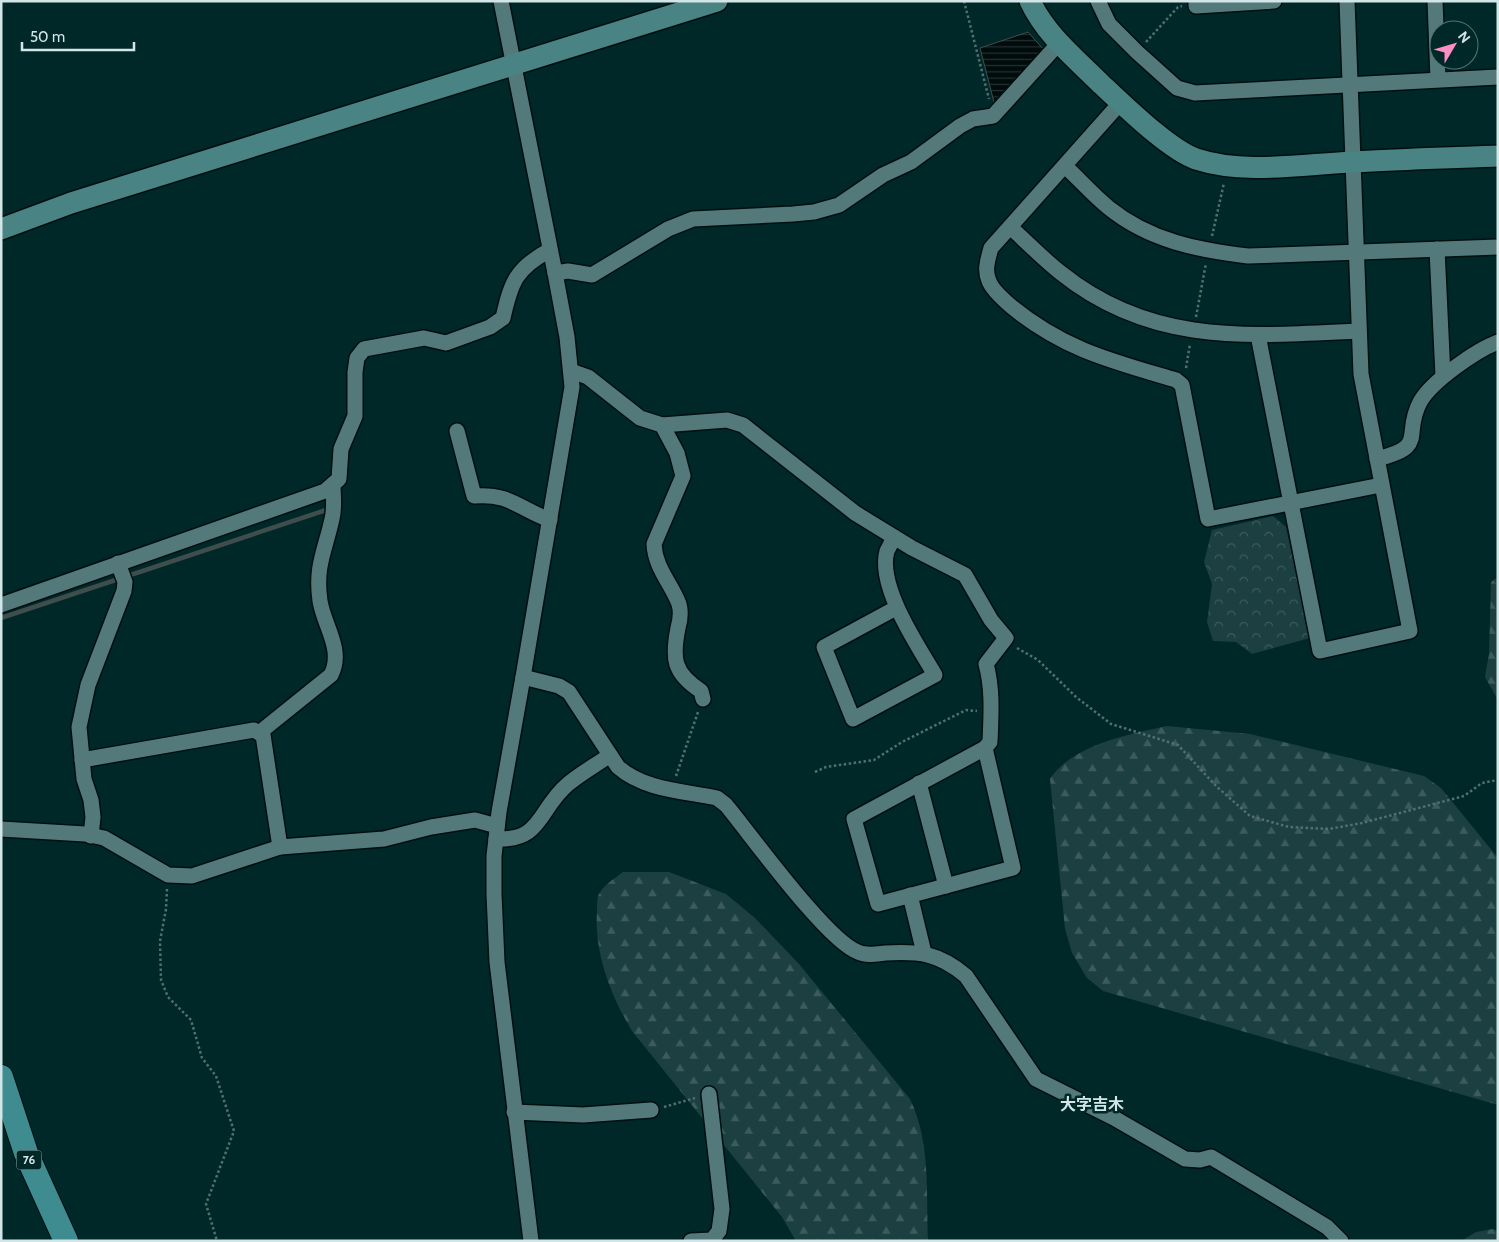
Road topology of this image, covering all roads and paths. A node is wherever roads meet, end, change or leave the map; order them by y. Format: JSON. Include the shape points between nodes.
{"nodes":[{"id":1,"x":501,"y":1,"type":"edge"},
{"id":2,"x":717,"y":1,"type":"edge"},
{"id":3,"x":964,"y":1,"type":"edge"},
{"id":4,"x":1030,"y":1,"type":"edge"},
{"id":5,"x":1098,"y":1,"type":"edge"},
{"id":6,"x":1273,"y":1,"type":"edge"},
{"id":7,"x":1347,"y":1,"type":"edge"},
{"id":8,"x":1435,"y":1,"type":"edge"},
{"id":9,"x":1196,"y":3,"type":"edge"},
{"id":10,"x":1059,"y":43,"type":"junction"},
{"id":11,"x":1137,"y":52,"type":"junction"},
{"id":12,"x":514,"y":63,"type":"junction"},
{"id":13,"x":1498,"y":76,"type":"edge"},
{"id":14,"x":1438,"y":79,"type":"junction"},
{"id":15,"x":1350,"y":84,"type":"junction"},
{"id":16,"x":1121,"y":102,"type":"junction"},
{"id":17,"x":993,"y":116,"type":"junction"},
{"id":18,"x":1498,"y":156,"type":"edge"},
{"id":19,"x":1354,"y":162,"type":"junction"},
{"id":20,"x":1065,"y":166,"type":"junction"},
{"id":21,"x":1227,"y":166,"type":"junction"},
{"id":22,"x":1010,"y":227,"type":"junction"},
{"id":23,"x":1,"y":229,"type":"edge"},
{"id":24,"x":1498,"y":247,"type":"edge"},
{"id":25,"x":1437,"y":249,"type":"junction"},
{"id":26,"x":550,"y":250,"type":"junction"},
{"id":27,"x":1356,"y":250,"type":"junction"},
{"id":28,"x":1208,"y":251,"type":"junction"},
{"id":29,"x":555,"y":273,"type":"junction"},
{"id":30,"x":1193,"y":331,"type":"junction"},
{"id":31,"x":1358,"y":331,"type":"junction"},
{"id":32,"x":1258,"y":336,"type":"junction"},
{"id":33,"x":1498,"y":342,"type":"edge"},
{"id":34,"x":571,"y":371,"type":"junction"},
{"id":35,"x":1443,"y":376,"type":"junction"},
{"id":36,"x":1182,"y":385,"type":"junction"},
{"id":37,"x":662,"y":425,"type":"junction"},
{"id":38,"x":457,"y":431,"type":"dead end"},
{"id":39,"x":1376,"y":459,"type":"junction"},
{"id":40,"x":333,"y":484,"type":"junction"},
{"id":41,"x":1382,"y":485,"type":"junction"},
{"id":42,"x":1291,"y":503,"type":"junction"},
{"id":43,"x":550,"y":520,"type":"junction"},
{"id":44,"x":894,"y":538,"type":"junction"},
{"id":45,"x":118,"y":562,"type":"junction"},
{"id":46,"x":1,"y":605,"type":"edge"},
{"id":47,"x":896,"y":608,"type":"junction"},
{"id":48,"x":1006,"y":638,"type":"junction"},
{"id":49,"x":523,"y":677,"type":"junction"},
{"id":50,"x":703,"y":699,"type":"joint"},
{"id":51,"x":991,"y":712,"type":"junction"},
{"id":52,"x":259,"y":733,"type":"junction"},
{"id":53,"x":985,"y":748,"type":"junction"},
{"id":54,"x":610,"y":755,"type":"junction"},
{"id":55,"x":82,"y":760,"type":"junction"},
{"id":56,"x":815,"y":772,"type":"dead end"},
{"id":57,"x":1498,"y":780,"type":"edge"},
{"id":58,"x":919,"y":783,"type":"junction"},
{"id":59,"x":671,"y":789,"type":"junction"},
{"id":60,"x":1,"y":829,"type":"edge"},
{"id":61,"x":496,"y":833,"type":"junction"},
{"id":62,"x":91,"y":836,"type":"junction"},
{"id":63,"x":280,"y":847,"type":"junction"},
{"id":64,"x":168,"y":876,"type":"junction"},
{"id":65,"x":946,"y":886,"type":"junction"},
{"id":66,"x":910,"y":895,"type":"junction"},
{"id":67,"x":924,"y":954,"type":"junction"},
{"id":68,"x":1,"y":1077,"type":"edge"},
{"id":69,"x":709,"y":1094,"type":"joint"},
{"id":70,"x":650,"y":1110,"type":"joint"},
{"id":71,"x":514,"y":1112,"type":"junction"},
{"id":72,"x":66,"y":1241,"type":"edge"},
{"id":73,"x":217,"y":1241,"type":"edge"},
{"id":74,"x":531,"y":1241,"type":"edge"},
{"id":75,"x":691,"y":1241,"type":"edge"},
{"id":76,"x":1341,"y":1241,"type":"edge"}],
"edges":[{"from":1,"to":12,"type":"street"},
{"from":2,"to":12,"type":"street"},
{"from":3,"to":17,"type":"path"},
{"from":4,"to":10,"type":"street","via":[[1038,19]]},
{"from":5,"to":11,"type":"street","via":[[1109,24]]},
{"from":6,"to":9,"type":"street"},
{"from":7,"to":15,"type":"street"},
{"from":8,"to":14,"type":"street"},
{"from":9,"to":11,"type":"path","via":[[1178,7]]},
{"from":10,"to":16,"type":"street"},
{"from":10,"to":17,"type":"street"},
{"from":11,"to":15,"type":"street","via":[[1177,88],[1195,93]]},
{"from":12,"to":23,"type":"street","via":[[378,109],[71,203]]},
{"from":12,"to":26,"type":"street"},
{"from":13,"to":14,"type":"street"},
{"from":14,"to":15,"type":"street"},
{"from":15,"to":19,"type":"street"},
{"from":16,"to":20,"type":"street"},
{"from":16,"to":21,"type":"street","via":[[1178,149],[1194,158]]},
{"from":17,"to":29,"type":"street","via":[[960,126],[911,162],[883,175],[839,205],[793,214],[693,219],[668,229],[592,275],[568,271]]},
{"from":18,"to":19,"type":"street"},
{"from":19,"to":21,"type":"street"},
{"from":19,"to":27,"type":"street"},
{"from":20,"to":22,"type":"street"},
{"from":20,"to":28,"type":"street","via":[[1109,208],[1138,229],[1169,242]]},
{"from":21,"to":28,"type":"path"},
{"from":22,"to":30,"type":"street","via":[[1061,273],[1101,299],[1150,321]]},
{"from":22,"to":36,"type":"street","via":[[991,248],[986,268],[989,283],[1008,303],[1063,342],[1176,380]]},
{"from":24,"to":25,"type":"street"},
{"from":25,"to":27,"type":"street"},
{"from":25,"to":35,"type":"street"},
{"from":26,"to":29,"type":"street"},
{"from":26,"to":40,"type":"street","via":[[519,271],[510,288],[503,318],[490,327],[446,343],[424,338],[364,349],[357,358],[354,372],[354,416],[341,449],[339,478]]},
{"from":27,"to":28,"type":"street","via":[[1248,256]]},
{"from":27,"to":31,"type":"street"},
{"from":28,"to":30,"type":"path"},
{"from":29,"to":34,"type":"street"},
{"from":30,"to":32,"type":"street"},
{"from":30,"to":36,"type":"path"},
{"from":31,"to":32,"type":"street"},
{"from":31,"to":39,"type":"street","via":[[1361,374]]},
{"from":32,"to":42,"type":"street"},
{"from":33,"to":35,"type":"street"},
{"from":34,"to":37,"type":"street","via":[[588,377],[640,418]]},
{"from":34,"to":43,"type":"street","via":[[572,387]]},
{"from":35,"to":39,"type":"street","via":[[1419,404],[1410,444],[1400,453]]},
{"from":36,"to":42,"type":"street","via":[[1208,519]]},
{"from":37,"to":44,"type":"street","via":[[727,420],[743,425],[855,513]]},
{"from":37,"to":50,"type":"street","via":[[677,453],[683,476],[654,544],[654,555],[680,606],[674,650],[678,665],[685,681],[701,691]]},
{"from":38,"to":43,"type":"street","via":[[474,496],[508,498]]},
{"from":39,"to":41,"type":"street"},
{"from":40,"to":45,"type":"street","via":[[326,491]]},
{"from":40,"to":52,"type":"street","via":[[333,517],[318,572],[320,603],[337,654],[336,665],[331,675]]},
{"from":41,"to":42,"type":"street"},
{"from":41,"to":42,"type":"street","via":[[1410,631],[1320,651]]},
{"from":43,"to":49,"type":"street"},
{"from":44,"to":47,"type":"street","via":[[887,552],[888,581]]},
{"from":44,"to":48,"type":"street","via":[[965,575],[991,620]]},
{"from":45,"to":46,"type":"street"},
{"from":45,"to":55,"type":"street","via":[[125,582],[124,591],[88,685],[79,727]]},
{"from":47,"to":47,"type":"street","via":[[935,675],[853,719],[824,647]]},
{"from":48,"to":51,"type":"street","via":[[986,664]]},
{"from":48,"to":57,"type":"path","via":[[1013,646],[1038,660],[1111,724],[1178,745],[1216,786],[1250,816],[1289,827],[1329,829],[1464,796],[1482,783]]},
{"from":49,"to":54,"type":"street","via":[[559,686],[568,692]]},
{"from":49,"to":61,"type":"street"},
{"from":50,"to":59,"type":"path"},
{"from":51,"to":53,"type":"street","via":[[990,742]]},
{"from":51,"to":56,"type":"path","via":[[966,710],[874,760],[826,767]]},
{"from":52,"to":55,"type":"street","via":[[254,730]]},
{"from":52,"to":63,"type":"street","via":[[263,735]]},
{"from":53,"to":58,"type":"street"},
{"from":53,"to":65,"type":"street","via":[[1013,868]]},
{"from":54,"to":59,"type":"street","via":[[626,774],[646,784]]},
{"from":54,"to":61,"type":"street","via":[[567,785],[533,830],[513,840]]},
{"from":55,"to":62,"type":"street","via":[[91,800]]},
{"from":58,"to":65,"type":"street"},
{"from":58,"to":66,"type":"street","via":[[854,820],[878,904]]},
{"from":59,"to":67,"type":"street","via":[[717,798],[726,805],[826,928],[856,952],[917,951]]},
{"from":60,"to":62,"type":"street"},
{"from":61,"to":63,"type":"street","via":[[475,820],[384,839]]},
{"from":61,"to":71,"type":"street","via":[[497,962]]},
{"from":62,"to":64,"type":"street","via":[[104,838]]},
{"from":63,"to":64,"type":"street","via":[[192,876]]},
{"from":64,"to":73,"type":"path","via":[[160,941],[162,980],[168,997],[190,1020],[202,1058],[216,1076],[234,1131],[206,1204]]},
{"from":65,"to":66,"type":"street"},
{"from":66,"to":67,"type":"street"},
{"from":67,"to":76,"type":"street","via":[[952,964],[966,976],[1036,1080],[1114,1118],[1185,1159],[1211,1157],[1327,1227]]},
{"from":68,"to":72,"type":"main road","number":"76","via":[[26,1153]]},
{"from":69,"to":70,"type":"path"},
{"from":69,"to":75,"type":"street","via":[[722,1209],[719,1231],[712,1240]]},
{"from":70,"to":71,"type":"street","via":[[582,1115]]},
{"from":71,"to":74,"type":"street"}]}
